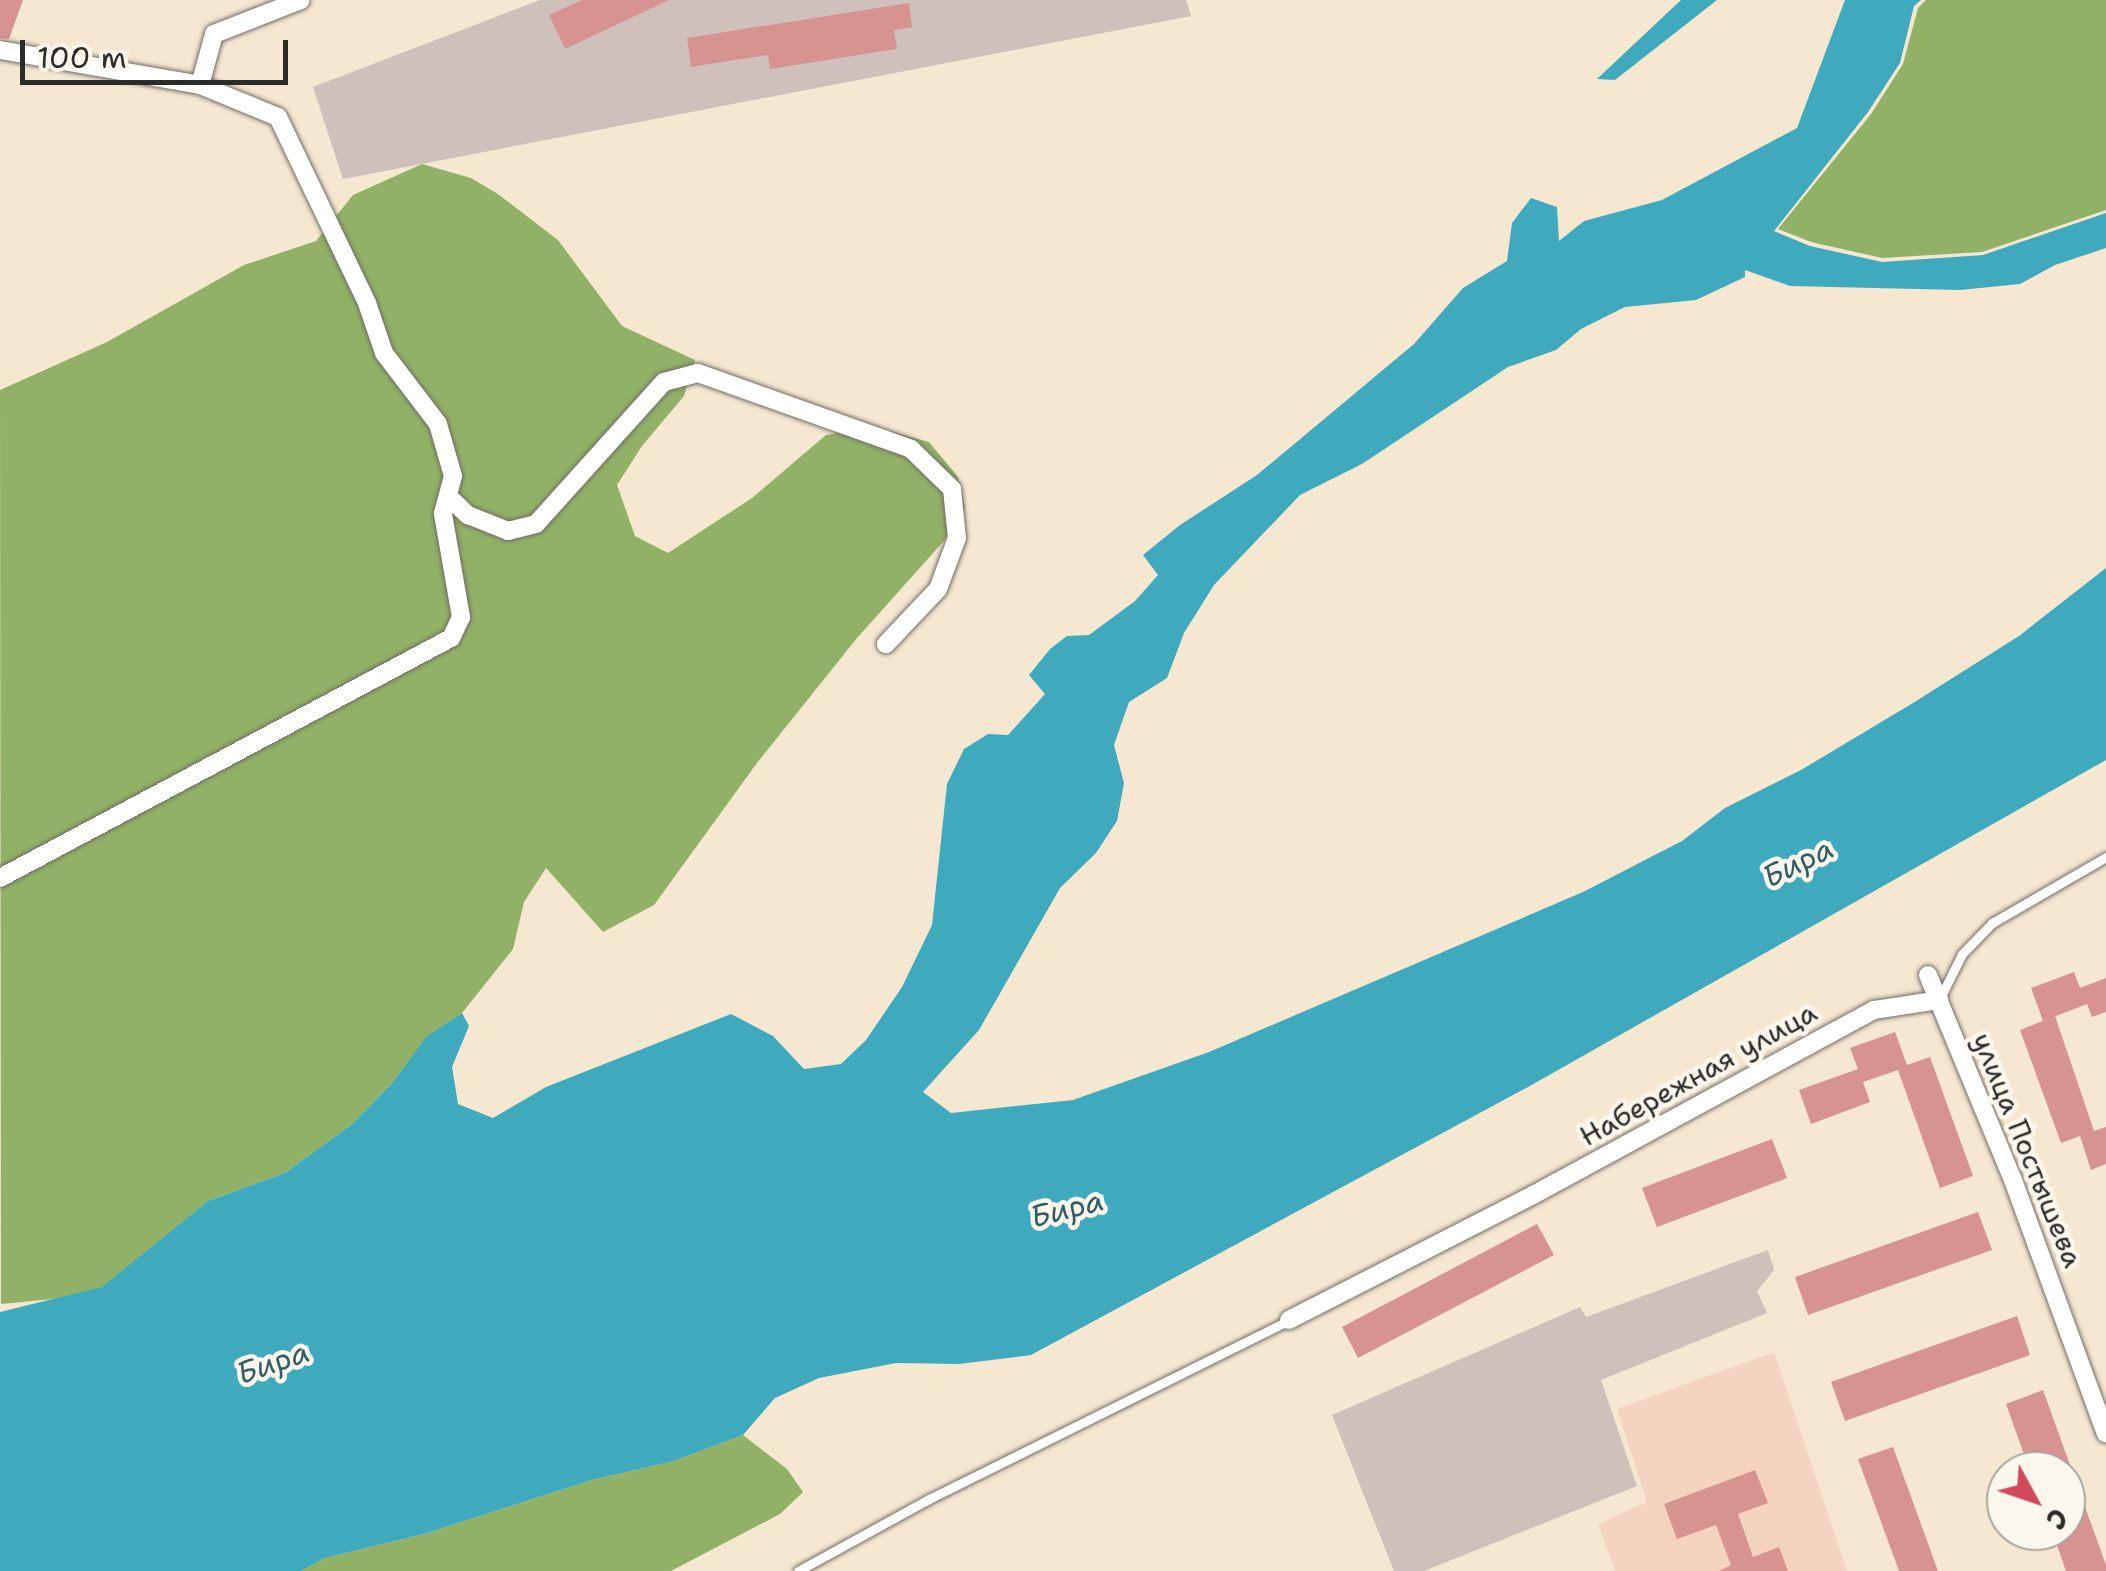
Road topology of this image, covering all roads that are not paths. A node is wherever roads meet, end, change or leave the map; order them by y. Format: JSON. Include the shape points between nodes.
{"nodes":[{"id":1,"x":300,"y":0,"type":"edge"},
{"id":2,"x":0,"y":50,"type":"edge"},
{"id":3,"x":200,"y":85,"type":"junction"},
{"id":4,"x":448,"y":496,"type":"junction"},
{"id":5,"x":886,"y":644,"type":"dead end"},
{"id":6,"x":2106,"y":857,"type":"edge"},
{"id":7,"x":0,"y":878,"type":"edge"},
{"id":8,"x":1928,"y":975,"type":"dead end"},
{"id":9,"x":1938,"y":1000,"type":"junction"},
{"id":10,"x":1290,"y":1320,"type":"joint"},
{"id":11,"x":2105,"y":1427,"type":"edge"},
{"id":12,"x":798,"y":1571,"type":"edge"}],
"edges":[{"from":1,"to":3,"type":"street","via":[[214,34]]},
{"from":2,"to":3,"type":"street"},
{"from":3,"to":4,"type":"street","via":[[278,117],[368,303],[384,353],[438,424],[454,476]]},
{"from":4,"to":5,"type":"street","via":[[468,516],[508,531],[536,524],[664,382],[698,374],[912,449],[952,489],[958,538],[938,590]]},
{"from":4,"to":7,"type":"street","via":[[444,514],[461,617],[451,638]]},
{"from":6,"to":9,"type":"lane","via":[[1992,923],[1962,954]]},
{"from":8,"to":9,"type":"street","name":"улица Постышева"},
{"from":9,"to":10,"type":"street","name":"Набережная улица","via":[[1874,1010]]},
{"from":9,"to":11,"type":"street","name":"улица Постышева"},
{"from":10,"to":12,"type":"lane"}]}
